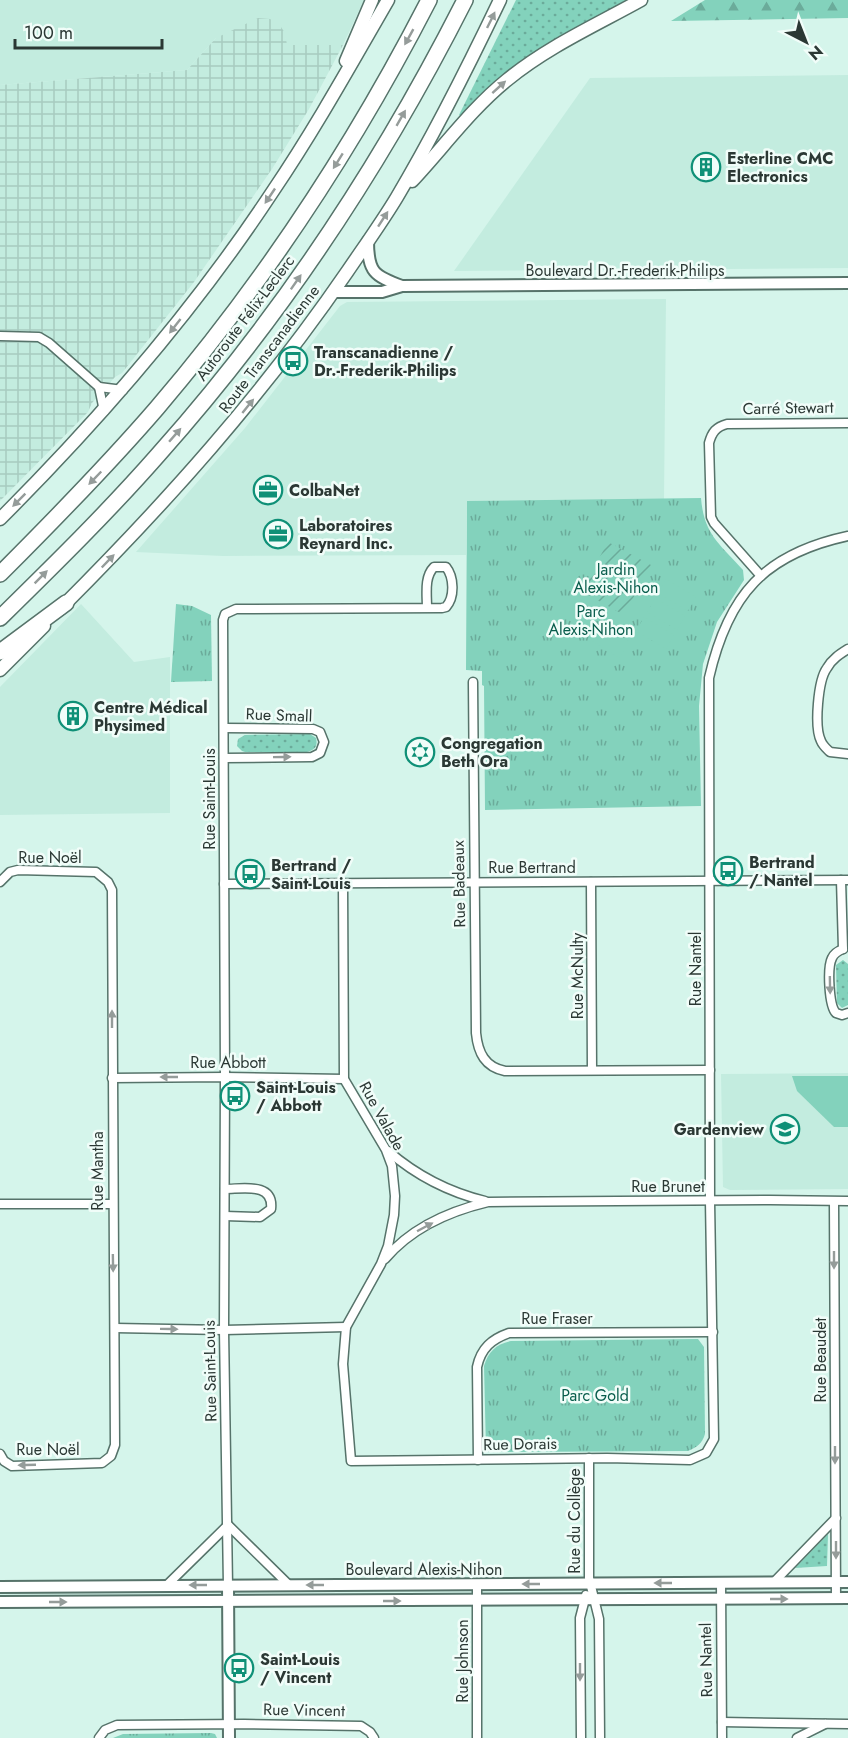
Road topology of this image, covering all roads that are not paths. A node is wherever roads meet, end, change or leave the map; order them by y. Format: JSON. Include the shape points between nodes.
{"nodes":[{"id":1,"x":372,"y":0,"type":"edge"},
{"id":2,"x":388,"y":0,"type":"edge"},
{"id":3,"x":429,"y":0,"type":"edge"},
{"id":4,"x":465,"y":0,"type":"edge"},
{"id":5,"x":500,"y":0,"type":"edge"},
{"id":6,"x":641,"y":0,"type":"edge"},
{"id":7,"x":324,"y":111,"type":"junction"},
{"id":8,"x":397,"y":198,"type":"junction"},
{"id":9,"x":368,"y":241,"type":"junction"},
{"id":10,"x":848,"y":283,"type":"edge"},
{"id":11,"x":402,"y":286,"type":"junction"},
{"id":12,"x":333,"y":292,"type":"junction"},
{"id":13,"x":0,"y":336,"type":"edge"},
{"id":14,"x":99,"y":387,"type":"junction"},
{"id":15,"x":123,"y":390,"type":"junction"},
{"id":16,"x":104,"y":411,"type":"junction"},
{"id":17,"x":848,"y":423,"type":"edge"},
{"id":18,"x":0,"y":519,"type":"edge"},
{"id":19,"x":848,"y":536,"type":"edge"},
{"id":20,"x":2,"y":571,"type":"edge"},
{"id":21,"x":761,"y":576,"type":"junction"},
{"id":22,"x":66,"y":603,"type":"junction"},
{"id":23,"x":428,"y":608,"type":"junction"},
{"id":24,"x":0,"y":618,"type":"edge"},
{"id":25,"x":848,"y":649,"type":"edge"},
{"id":26,"x":0,"y":652,"type":"edge"},
{"id":27,"x":0,"y":670,"type":"edge"},
{"id":28,"x":473,"y":682,"type":"dead end"},
{"id":29,"x":224,"y":728,"type":"junction"},
{"id":30,"x":848,"y":753,"type":"edge"},
{"id":31,"x":224,"y":758,"type":"junction"},
{"id":32,"x":102,"y":876,"type":"joint"},
{"id":33,"x":844,"y":880,"type":"edge"},
{"id":34,"x":710,"y":881,"type":"junction"},
{"id":35,"x":0,"y":882,"type":"edge"},
{"id":36,"x":474,"y":882,"type":"junction"},
{"id":37,"x":591,"y":882,"type":"junction"},
{"id":38,"x":224,"y":884,"type":"junction"},
{"id":39,"x":344,"y":884,"type":"junction"},
{"id":40,"x":845,"y":950,"type":"edge"},
{"id":41,"x":848,"y":1013,"type":"edge"},
{"id":42,"x":592,"y":1070,"type":"junction"},
{"id":43,"x":710,"y":1070,"type":"junction"},
{"id":44,"x":225,"y":1077,"type":"junction"},
{"id":45,"x":112,"y":1078,"type":"junction"},
{"id":46,"x":344,"y":1079,"type":"junction"},
{"id":47,"x":386,"y":1150,"type":"junction"},
{"id":48,"x":225,"y":1189,"type":"junction"},
{"id":49,"x":710,"y":1201,"type":"junction"},
{"id":50,"x":488,"y":1202,"type":"junction"},
{"id":51,"x":834,"y":1202,"type":"junction"},
{"id":52,"x":848,"y":1202,"type":"edge"},
{"id":53,"x":0,"y":1204,"type":"edge"},
{"id":54,"x":112,"y":1204,"type":"junction"},
{"id":55,"x":225,"y":1216,"type":"junction"},
{"id":56,"x":381,"y":1264,"type":"junction"},
{"id":57,"x":346,"y":1327,"type":"junction"},
{"id":58,"x":115,"y":1328,"type":"junction"},
{"id":59,"x":224,"y":1330,"type":"junction"},
{"id":60,"x":713,"y":1332,"type":"junction"},
{"id":61,"x":0,"y":1454,"type":"edge"},
{"id":62,"x":589,"y":1458,"type":"junction"},
{"id":63,"x":478,"y":1460,"type":"junction"},
{"id":64,"x":690,"y":1460,"type":"joint"},
{"id":65,"x":351,"y":1461,"type":"joint"},
{"id":66,"x":102,"y":1463,"type":"joint"},
{"id":67,"x":836,"y":1518,"type":"junction"},
{"id":68,"x":228,"y":1525,"type":"junction"},
{"id":69,"x":774,"y":1582,"type":"junction"},
{"id":70,"x":836,"y":1582,"type":"junction"},
{"id":71,"x":848,"y":1582,"type":"edge"},
{"id":72,"x":590,"y":1583,"type":"junction"},
{"id":73,"x":721,"y":1583,"type":"junction"},
{"id":74,"x":477,"y":1584,"type":"junction"},
{"id":75,"x":167,"y":1585,"type":"junction"},
{"id":76,"x":289,"y":1585,"type":"junction"},
{"id":77,"x":228,"y":1586,"type":"junction"},
{"id":78,"x":0,"y":1587,"type":"edge"},
{"id":79,"x":836,"y":1598,"type":"junction"},
{"id":80,"x":848,"y":1598,"type":"edge"},
{"id":81,"x":590,"y":1599,"type":"junction"},
{"id":82,"x":721,"y":1599,"type":"junction"},
{"id":83,"x":476,"y":1600,"type":"junction"},
{"id":84,"x":0,"y":1602,"type":"edge"},
{"id":85,"x":228,"y":1602,"type":"junction"},
{"id":86,"x":722,"y":1722,"type":"junction"},
{"id":87,"x":828,"y":1723,"type":"junction"},
{"id":88,"x":229,"y":1724,"type":"junction"},
{"id":89,"x":848,"y":1724,"type":"edge"},
{"id":90,"x":99,"y":1738,"type":"edge"},
{"id":91,"x":229,"y":1738,"type":"edge"},
{"id":92,"x":374,"y":1738,"type":"edge"},
{"id":93,"x":477,"y":1738,"type":"edge"},
{"id":94,"x":581,"y":1738,"type":"edge"},
{"id":95,"x":600,"y":1738,"type":"edge"},
{"id":96,"x":722,"y":1738,"type":"edge"},
{"id":97,"x":797,"y":1738,"type":"edge"}],
"edges":[{"from":1,"to":7,"type":"main road"},
{"from":2,"to":7,"type":"main road"},
{"from":3,"to":20,"type":"highway","name":"Autoroute Félix-Leclerc","one_way":true,"via":[[356,133],[257,282],[141,427]]},
{"from":24,"to":4,"type":"highway","name":"Autoroute Félix-Leclerc","one_way":true,"via":[[159,454],[271,317],[379,155]]},
{"from":8,"to":5,"type":"main road","name":"Route Transcanadienne","one_way":true},
{"from":8,"to":6,"type":"main road","one_way":true,"via":[[506,81],[540,56]]},
{"from":7,"to":15,"type":"main road","one_way":true,"via":[[226,259]]},
{"from":9,"to":8,"type":"main road","name":"Route Transcanadienne","one_way":true},
{"from":9,"to":11,"type":"street","via":[[372,270],[382,279]]},
{"from":9,"to":12,"type":"main road","name":"Route Transcanadienne"},
{"from":10,"to":11,"type":"street","name":"Boulevard Dr.-Frederik-Philips"},
{"from":11,"to":12,"type":"street","name":"Boulevard Dr.-Frederik-Philips","via":[[382,292]]},
{"from":22,"to":12,"type":"main road","name":"Route Transcanadienne","one_way":true,"via":[[208,453]]},
{"from":13,"to":14,"type":"street","via":[[43,339]]},
{"from":14,"to":15,"type":"street"},
{"from":14,"to":16,"type":"street"},
{"from":15,"to":16,"type":"main road"},
{"from":16,"to":18,"type":"main road","one_way":true},
{"from":17,"to":21,"type":"street","name":"Carré Stewart","via":[[728,424],[714,430],[709,443],[711,517]]},
{"from":19,"to":21,"type":"street","name":"Rue Nantel","via":[[802,549]]},
{"from":21,"to":34,"type":"street","name":"Rue Nantel","via":[[729,618],[709,678]]},
{"from":22,"to":26,"type":"highway"},
{"from":22,"to":27,"type":"main road","name":"Route Transcanadienne"},
{"from":23,"to":23,"type":"street","name":"Rue Saint-Louis","via":[[442,608],[450,603],[451,575],[446,567],[434,567],[430,572]]},
{"from":23,"to":29,"type":"street","name":"Rue Saint-Louis","via":[[230,610],[223,620]]},
{"from":25,"to":30,"type":"street","via":[[827,668],[819,694],[820,741],[838,754]]},
{"from":28,"to":36,"type":"street","name":"Rue Badeaux"},
{"from":29,"to":31,"type":"street","name":"Rue Saint-Louis"},
{"from":31,"to":29,"type":"street","name":"Rue Small","one_way":true,"via":[[312,757],[320,753],[324,742],[320,732],[313,729]]},
{"from":31,"to":38,"type":"street","name":"Rue Saint-Louis"},
{"from":32,"to":35,"type":"street","name":"Rue Noël","via":[[96,872],[18,870]]},
{"from":45,"to":32,"type":"street","name":"Rue Mantha","one_way":true,"via":[[112,890]]},
{"from":33,"to":34,"type":"street","name":"Rue Bertrand"},
{"from":33,"to":40,"type":"street","name":"Rue Bertrand"},
{"from":34,"to":37,"type":"street","name":"Rue Bertrand"},
{"from":34,"to":43,"type":"street","name":"Rue Nantel"},
{"from":36,"to":37,"type":"street","name":"Rue Bertrand"},
{"from":36,"to":39,"type":"street","name":"Rue Bertrand"},
{"from":36,"to":42,"type":"street","name":"Rue Badeaux","via":[[477,1043],[483,1058],[505,1071]]},
{"from":37,"to":42,"type":"street","name":"Rue McNulty"},
{"from":38,"to":39,"type":"street","name":"Rue Bertrand"},
{"from":38,"to":44,"type":"street","name":"Rue Saint-Louis"},
{"from":39,"to":46,"type":"street","name":"Rue Valade"},
{"from":40,"to":41,"type":"street","name":"Rue Bertrand","one_way":true,"via":[[832,957],[830,964],[831,1004],[836,1013]]},
{"from":42,"to":43,"type":"street"},
{"from":43,"to":49,"type":"street","name":"Rue Nantel"},
{"from":44,"to":45,"type":"street","name":"Rue Abbott","one_way":true},
{"from":44,"to":46,"type":"street","name":"Rue Abbott"},
{"from":44,"to":48,"type":"street","name":"Rue Saint-Louis"},
{"from":45,"to":54,"type":"street","name":"Rue Mantha"},
{"from":46,"to":47,"type":"street","name":"Rue Valade"},
{"from":47,"to":50,"type":"street","name":"Rue Brunet","via":[[430,1181]]},
{"from":47,"to":56,"type":"street","name":"Rue Valade","via":[[395,1196]]},
{"from":48,"to":55,"type":"street","name":"Rue Saint-Louis"},
{"from":48,"to":55,"type":"street","via":[[261,1190],[272,1201],[271,1209],[260,1217]]},
{"from":49,"to":50,"type":"street","name":"Rue Brunet"},
{"from":49,"to":51,"type":"street","name":"Rue Brunet"},
{"from":49,"to":60,"type":"street","name":"Rue Nantel"},
{"from":56,"to":50,"type":"street","name":"Rue Brunet","one_way":true,"via":[[406,1237],[424,1226]]},
{"from":51,"to":52,"type":"street","name":"Rue Brunet"},
{"from":51,"to":67,"type":"street","name":"Rue Beaudet","one_way":true},
{"from":53,"to":54,"type":"street"},
{"from":54,"to":58,"type":"street","name":"Rue Mantha","one_way":true},
{"from":55,"to":59,"type":"street","name":"Rue Saint-Louis"},
{"from":56,"to":57,"type":"street","name":"Rue Valade"},
{"from":57,"to":59,"type":"street"},
{"from":57,"to":65,"type":"street","name":"Rue Valade","via":[[343,1364]]},
{"from":58,"to":59,"type":"street","one_way":true},
{"from":58,"to":66,"type":"street","name":"Rue Mantha","via":[[115,1445],[111,1456]]},
{"from":59,"to":68,"type":"street","name":"Rue Saint-Louis"},
{"from":60,"to":63,"type":"street","name":"Rue Fraser","via":[[509,1333],[498,1337],[480,1354],[477,1366]]},
{"from":60,"to":64,"type":"street","name":"Rue Nantel","via":[[714,1439],[706,1454]]},
{"from":66,"to":61,"type":"street","name":"Rue Noël","one_way":true,"via":[[12,1466]]},
{"from":62,"to":63,"type":"street","name":"Rue Dorais"},
{"from":62,"to":64,"type":"street","name":"Rue Dorais"},
{"from":62,"to":72,"type":"street","name":"Rue du Collège"},
{"from":63,"to":65,"type":"street","name":"Rue Dorais"},
{"from":67,"to":69,"type":"street"},
{"from":67,"to":70,"type":"street","name":"Rue Beaudet","one_way":true},
{"from":68,"to":75,"type":"street"},
{"from":68,"to":76,"type":"street"},
{"from":68,"to":77,"type":"street","name":"Rue Saint-Louis"},
{"from":69,"to":70,"type":"street","name":"Boulevard Alexis-Nihon"},
{"from":69,"to":73,"type":"street","name":"Boulevard Alexis-Nihon"},
{"from":70,"to":71,"type":"street","name":"Boulevard Alexis-Nihon"},
{"from":70,"to":79,"type":"street","name":"Rue Beaudet"},
{"from":73,"to":72,"type":"street","name":"Boulevard Alexis-Nihon","one_way":true},
{"from":72,"to":74,"type":"street","name":"Boulevard Alexis-Nihon","one_way":true},
{"from":72,"to":81,"type":"street","name":"Rue du Collège"},
{"from":73,"to":82,"type":"street","name":"Rue Nantel"},
{"from":74,"to":76,"type":"street","name":"Boulevard Alexis-Nihon","one_way":true},
{"from":74,"to":83,"type":"street","name":"Rue Johnson"},
{"from":77,"to":75,"type":"street","name":"Boulevard Alexis-Nihon","one_way":true},
{"from":75,"to":78,"type":"street","name":"Boulevard Alexis-Nihon"},
{"from":76,"to":77,"type":"street","name":"Boulevard Alexis-Nihon"},
{"from":77,"to":85,"type":"street","name":"Rue Saint-Louis"},
{"from":79,"to":80,"type":"street","name":"Boulevard Alexis-Nihon"},
{"from":82,"to":79,"type":"street","name":"Boulevard Alexis-Nihon","one_way":true},
{"from":81,"to":82,"type":"street","name":"Boulevard Alexis-Nihon"},
{"from":81,"to":83,"type":"street","name":"Boulevard Alexis-Nihon"},
{"from":81,"to":94,"type":"street","name":"Rue du Collège","one_way":true,"via":[[580,1618]]},
{"from":81,"to":95,"type":"street","name":"Rue du Collège","via":[[600,1619]]},
{"from":82,"to":86,"type":"street","name":"Rue Nantel"},
{"from":85,"to":83,"type":"street","name":"Boulevard Alexis-Nihon","one_way":true},
{"from":83,"to":93,"type":"street","name":"Rue Johnson"},
{"from":84,"to":85,"type":"street","name":"Boulevard Alexis-Nihon","one_way":true},
{"from":85,"to":88,"type":"street","name":"Rue Saint-Louis"},
{"from":86,"to":87,"type":"street"},
{"from":86,"to":96,"type":"street","name":"Rue Nantel"},
{"from":87,"to":89,"type":"street"},
{"from":87,"to":97,"type":"street"},
{"from":88,"to":90,"type":"street","name":"Rue Vincent","via":[[117,1725]]},
{"from":88,"to":91,"type":"street","name":"Rue Saint-Louis"},
{"from":88,"to":92,"type":"street","name":"Rue Vincent","via":[[361,1726]]}]}
